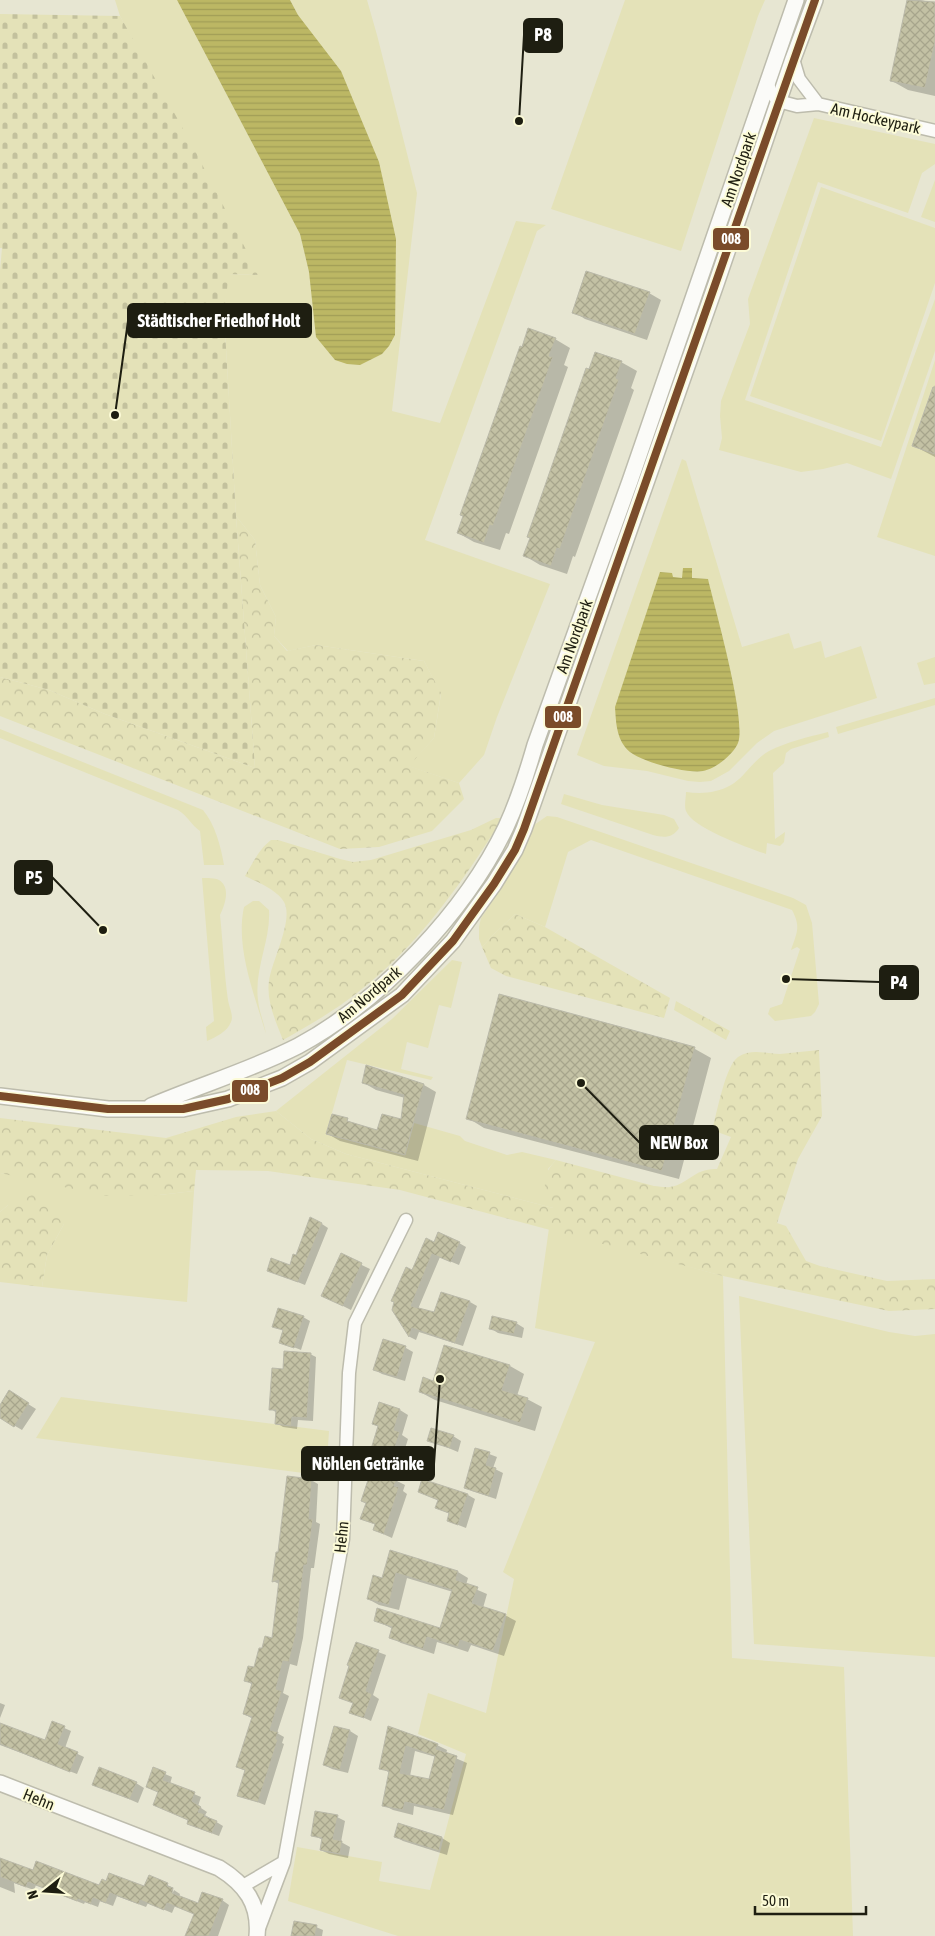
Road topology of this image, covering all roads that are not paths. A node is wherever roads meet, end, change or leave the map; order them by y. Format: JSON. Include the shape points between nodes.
{"nodes":[{"id":1,"x":796,"y":0,"type":"edge"},
{"id":2,"x":815,"y":0,"type":"edge"},
{"id":3,"x":793,"y":59,"type":"junction"},
{"id":4,"x":768,"y":83,"type":"junction"},
{"id":5,"x":778,"y":101,"type":"junction"},
{"id":6,"x":818,"y":104,"type":"junction"},
{"id":7,"x":935,"y":131,"type":"edge"},
{"id":8,"x":0,"y":1096,"type":"edge"},
{"id":9,"x":145,"y":1109,"type":"junction"},
{"id":10,"x":406,"y":1220,"type":"dead end"},
{"id":11,"x":0,"y":1783,"type":"edge"},
{"id":12,"x":284,"y":1862,"type":"junction"},
{"id":13,"x":243,"y":1886,"type":"junction"},
{"id":14,"x":258,"y":1933,"type":"edge"}],
"edges":[{"from":1,"to":4,"type":"street","name":"Am Nordpark"},
{"from":2,"to":3,"type":"street","name":"Am Nordpark"},
{"from":3,"to":5,"type":"street","name":"Am Nordpark"},
{"from":3,"to":6,"type":"street","name":"Am Hockeypark","via":[[799,79]]},
{"from":4,"to":5,"type":"street"},
{"from":4,"to":9,"type":"street","name":"Am Nordpark","via":[[525,779],[506,827],[477,878],[440,927],[388,982],[344,1018],[285,1052]]},
{"from":5,"to":6,"type":"street","name":"Am Hockeypark","via":[[797,106]]},
{"from":5,"to":9,"type":"street","name":"Am Nordpark","via":[[524,828],[494,884],[453,941],[402,994],[310,1062],[282,1078],[228,1099],[183,1109]]},
{"from":6,"to":7,"type":"street","name":"Am Hockeypark"},
{"from":8,"to":9,"type":"street","name":"Am Nordpark","via":[[108,1109]]},
{"from":10,"to":12,"type":"street","name":"Hehn","via":[[355,1323],[349,1374],[343,1539]]},
{"from":11,"to":13,"type":"street","name":"Hehn","via":[[219,1868]]},
{"from":12,"to":13,"type":"street"},
{"from":12,"to":14,"type":"street","name":"Hehn"},
{"from":13,"to":14,"type":"street","name":"Hehn","via":[[255,1908]]}]}
